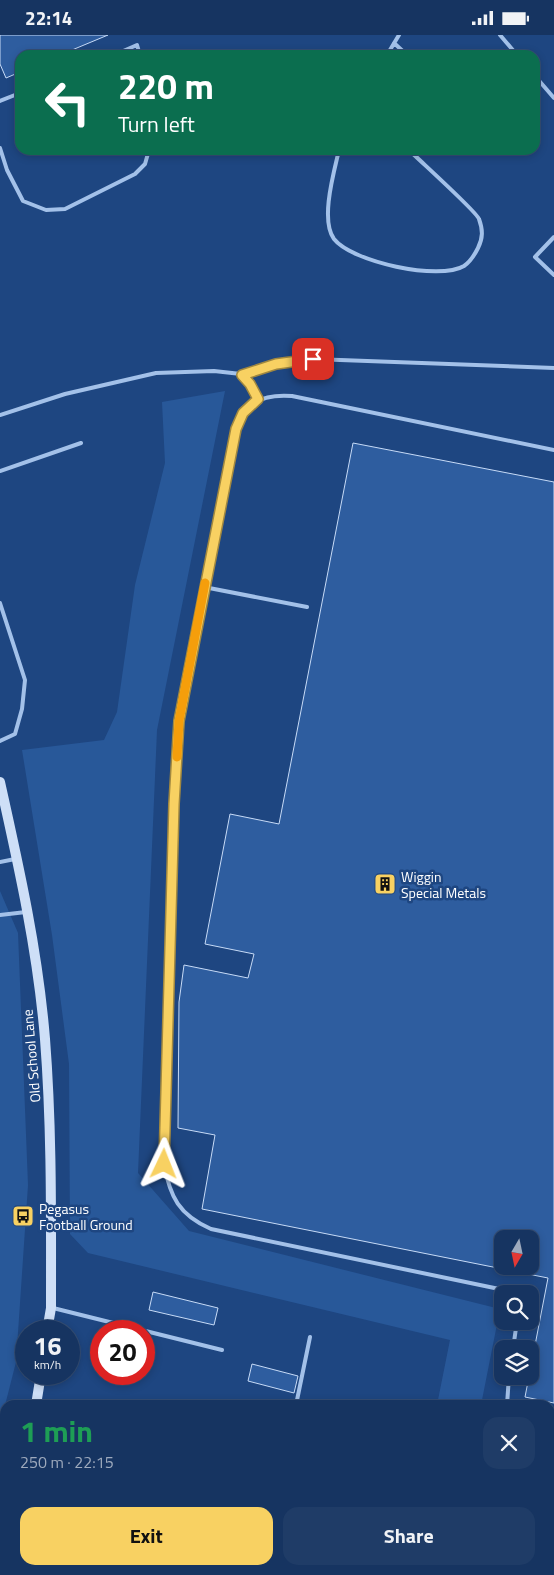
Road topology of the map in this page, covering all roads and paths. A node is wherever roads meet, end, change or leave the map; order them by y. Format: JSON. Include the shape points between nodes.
{"nodes":[{"id":1,"x":399,"y":35,"type":"edge"},
{"id":2,"x":500,"y":35,"type":"edge"},
{"id":3,"x":394,"y":43,"type":"junction"},
{"id":4,"x":126,"y":50,"type":"edge"},
{"id":5,"x":138,"y":50,"type":"edge"},
{"id":6,"x":390,"y":50,"type":"edge"},
{"id":7,"x":402,"y":50,"type":"edge"},
{"id":8,"x":513,"y":50,"type":"edge"},
{"id":9,"x":540,"y":82,"type":"edge"},
{"id":10,"x":15,"y":95,"type":"edge"},
{"id":11,"x":554,"y":98,"type":"edge"},
{"id":12,"x":0,"y":101,"type":"edge"},
{"id":13,"x":0,"y":148,"type":"edge"},
{"id":14,"x":148,"y":155,"type":"edge"},
{"id":15,"x":338,"y":155,"type":"edge"},
{"id":16,"x":414,"y":155,"type":"edge"},
{"id":17,"x":554,"y":237,"type":"edge"},
{"id":18,"x":554,"y":275,"type":"edge"},
{"id":19,"x":554,"y":368,"type":"edge"},
{"id":20,"x":242,"y":375,"type":"junction"},
{"id":21,"x":258,"y":399,"type":"junction"},
{"id":22,"x":0,"y":415,"type":"edge"},
{"id":23,"x":81,"y":443,"type":"dead end"},
{"id":24,"x":554,"y":450,"type":"edge"},
{"id":25,"x":0,"y":471,"type":"edge"},
{"id":26,"x":204,"y":587,"type":"junction"},
{"id":27,"x":0,"y":603,"type":"edge"},
{"id":28,"x":307,"y":607,"type":"dead end"},
{"id":29,"x":0,"y":741,"type":"edge"},
{"id":30,"x":0,"y":782,"type":"edge"},
{"id":31,"x":18,"y":859,"type":"junction"},
{"id":32,"x":0,"y":862,"type":"edge"},
{"id":33,"x":28,"y":911,"type":"junction"},
{"id":34,"x":0,"y":915,"type":"edge"},
{"id":35,"x":494,"y":1288,"type":"edge"},
{"id":36,"x":51,"y":1308,"type":"junction"},
{"id":37,"x":49,"y":1320,"type":"edge"},
{"id":38,"x":310,"y":1337,"type":"dead end"},
{"id":39,"x":222,"y":1350,"type":"dead end"},
{"id":40,"x":39,"y":1385,"type":"edge"},
{"id":41,"x":508,"y":1385,"type":"edge"},
{"id":42,"x":37,"y":1400,"type":"edge"},
{"id":43,"x":297,"y":1400,"type":"edge"},
{"id":44,"x":507,"y":1400,"type":"edge"}],
"edges":[{"from":1,"to":3,"type":"lane"},
{"from":2,"to":8,"type":"lane"},
{"from":3,"to":6,"type":"lane"},
{"from":3,"to":7,"type":"lane"},
{"from":4,"to":5,"type":"lane","via":[[137,45]]},
{"from":9,"to":11,"type":"lane"},
{"from":10,"to":12,"type":"lane"},
{"from":13,"to":14,"type":"lane","via":[[23,201],[46,210],[65,209],[135,174],[145,164]]},
{"from":15,"to":16,"type":"lane","via":[[331,181],[328,221],[334,239],[377,263],[438,272],[464,266],[483,237],[479,217]]},
{"from":17,"to":18,"type":"lane","via":[[535,257]]},
{"from":19,"to":20,"type":"lane","via":[[313,359],[276,364]]},
{"from":20,"to":21,"type":"lane"},
{"from":20,"to":22,"type":"lane","via":[[214,371],[156,373]]},
{"from":21,"to":24,"type":"lane","via":[[292,396]]},
{"from":21,"to":26,"type":"lane","via":[[243,413],[236,429]]},
{"from":23,"to":25,"type":"lane"},
{"from":26,"to":28,"type":"lane"},
{"from":26,"to":35,"type":"lane","via":[[179,721],[174,804],[164,1164],[169,1189],[179,1206],[194,1221],[211,1229]]},
{"from":27,"to":29,"type":"lane","via":[[25,680],[15,733]]},
{"from":30,"to":31,"type":"street","name":"Old School Lane"},
{"from":31,"to":32,"type":"lane"},
{"from":31,"to":33,"type":"street","name":"Old School Lane"},
{"from":33,"to":34,"type":"lane"},
{"from":33,"to":36,"type":"street","name":"Old School Lane","via":[[45,1037],[51,1136]]},
{"from":36,"to":37,"type":"street","name":"Old School Lane"},
{"from":36,"to":39,"type":"lane"},
{"from":38,"to":43,"type":"lane"},
{"from":40,"to":42,"type":"street"},
{"from":41,"to":44,"type":"lane"}]}
